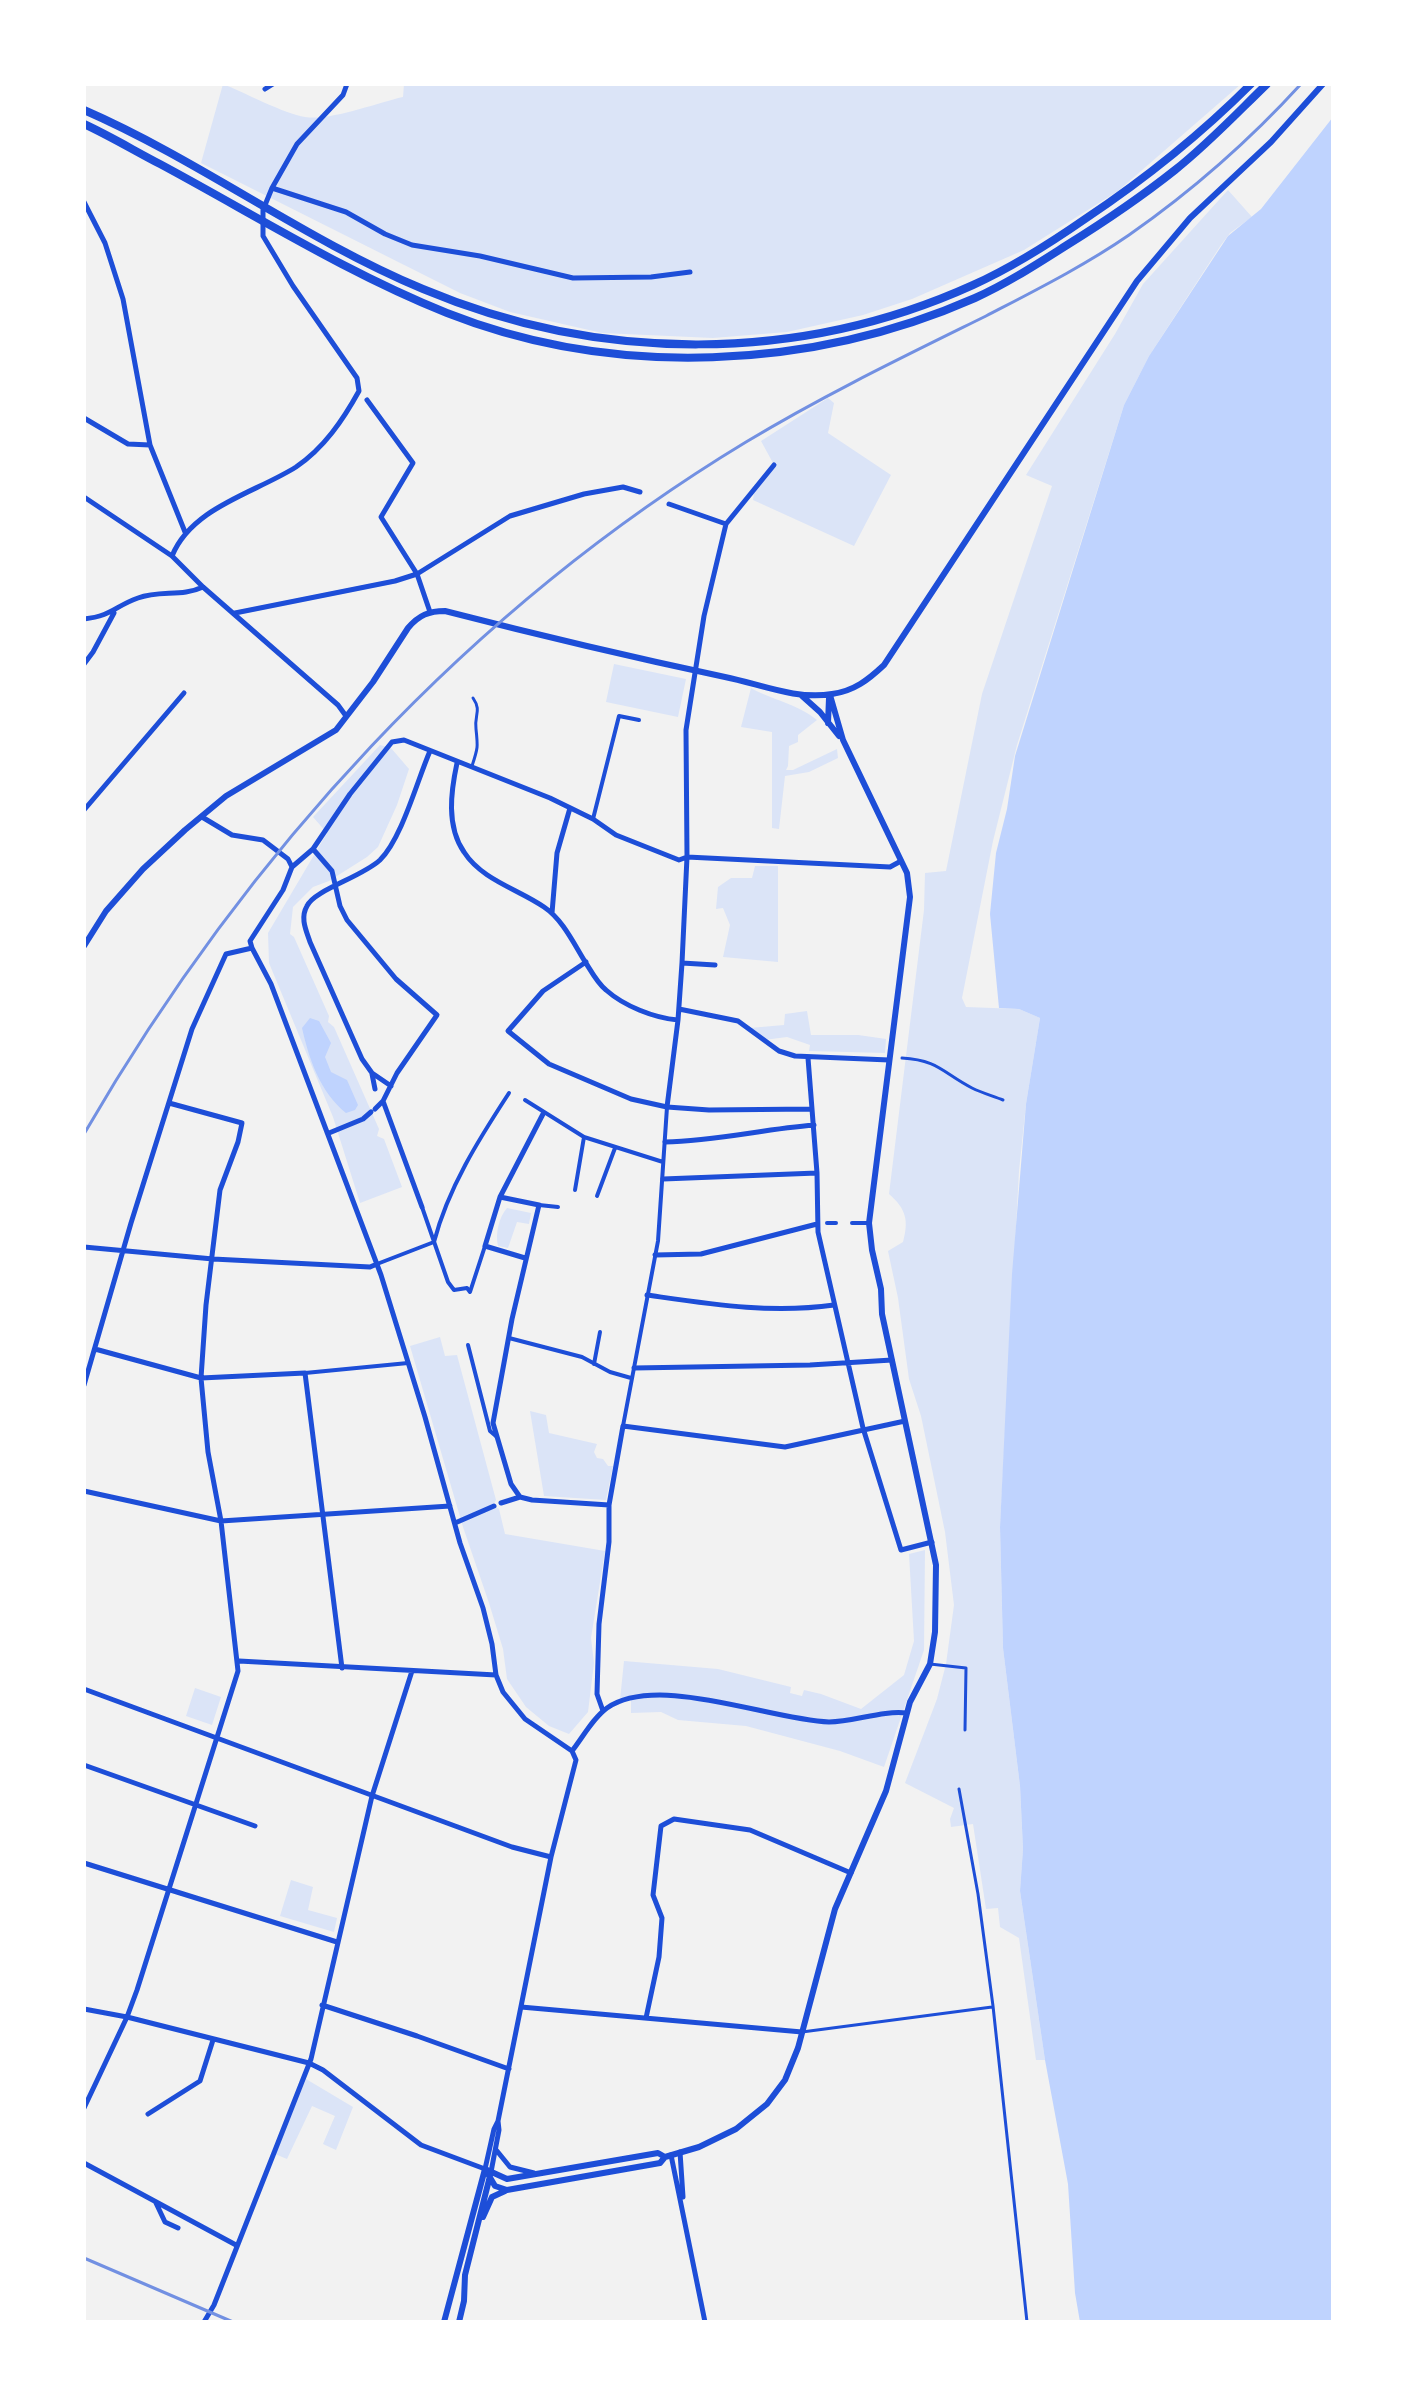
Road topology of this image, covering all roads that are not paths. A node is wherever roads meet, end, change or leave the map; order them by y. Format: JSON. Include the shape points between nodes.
{"nodes":[{"id":1,"x":273,"y":84,"type":"edge"},
{"id":2,"x":347,"y":84,"type":"edge"},
{"id":3,"x":1251,"y":84,"type":"edge"},
{"id":4,"x":1267,"y":84,"type":"edge"},
{"id":5,"x":1323,"y":84,"type":"edge"},
{"id":6,"x":265,"y":89,"type":"dead end"},
{"id":7,"x":84,"y":110,"type":"edge"},
{"id":8,"x":84,"y":124,"type":"edge"},
{"id":9,"x":272,"y":188,"type":"junction"},
{"id":10,"x":84,"y":202,"type":"edge"},
{"id":11,"x":690,"y":272,"type":"dead end"},
{"id":12,"x":367,"y":400,"type":"dead end"},
{"id":13,"x":84,"y":418,"type":"edge"},
{"id":14,"x":150,"y":445,"type":"junction"},
{"id":15,"x":774,"y":465,"type":"dead end"},
{"id":16,"x":640,"y":492,"type":"dead end"},
{"id":17,"x":84,"y":497,"type":"edge"},
{"id":18,"x":669,"y":504,"type":"dead end"},
{"id":19,"x":726,"y":524,"type":"junction"},
{"id":20,"x":185,"y":532,"type":"junction"},
{"id":21,"x":172,"y":556,"type":"junction"},
{"id":22,"x":417,"y":574,"type":"junction"},
{"id":23,"x":203,"y":587,"type":"junction"},
{"id":24,"x":430,"y":612,"type":"junction"},
{"id":25,"x":114,"y":613,"type":"junction"},
{"id":26,"x":235,"y":613,"type":"junction"},
{"id":27,"x":84,"y":619,"type":"edge"},
{"id":28,"x":84,"y":664,"type":"edge"},
{"id":29,"x":695,"y":671,"type":"junction"},
{"id":30,"x":184,"y":693,"type":"dead end"},
{"id":31,"x":798,"y":693,"type":"junction"},
{"id":32,"x":830,"y":695,"type":"junction"},
{"id":33,"x":473,"y":698,"type":"dead end"},
{"id":34,"x":346,"y":716,"type":"junction"},
{"id":35,"x":639,"y":720,"type":"dead end"},
{"id":36,"x":828,"y":723,"type":"junction"},
{"id":37,"x":843,"y":740,"type":"junction"},
{"id":38,"x":430,"y":751,"type":"junction"},
{"id":39,"x":457,"y":763,"type":"junction"},
{"id":40,"x":471,"y":768,"type":"junction"},
{"id":41,"x":570,"y":808,"type":"junction"},
{"id":42,"x":84,"y":810,"type":"edge"},
{"id":43,"x":202,"y":817,"type":"junction"},
{"id":44,"x":593,"y":819,"type":"junction"},
{"id":45,"x":313,"y":849,"type":"junction"},
{"id":46,"x":687,"y":857,"type":"junction"},
{"id":47,"x":901,"y":861,"type":"junction"},
{"id":48,"x":292,"y":867,"type":"junction"},
{"id":49,"x":337,"y":887,"type":"junction"},
{"id":50,"x":552,"y":914,"type":"junction"},
{"id":51,"x":84,"y":946,"type":"edge"},
{"id":52,"x":252,"y":948,"type":"junction"},
{"id":53,"x":586,"y":962,"type":"junction"},
{"id":54,"x":682,"y":963,"type":"junction"},
{"id":55,"x":715,"y":965,"type":"dead end"},
{"id":56,"x":679,"y":1009,"type":"junction"},
{"id":57,"x":678,"y":1020,"type":"junction"},
{"id":58,"x":808,"y":1058,"type":"junction"},
{"id":59,"x":902,"y":1058,"type":"dead end"},
{"id":60,"x":889,"y":1060,"type":"junction"},
{"id":61,"x":372,"y":1073,"type":"junction"},
{"id":62,"x":391,"y":1086,"type":"junction"},
{"id":63,"x":375,"y":1089,"type":"dead end"},
{"id":64,"x":509,"y":1093,"type":"dead end"},
{"id":65,"x":525,"y":1100,"type":"dead end"},
{"id":66,"x":1003,"y":1100,"type":"dead end"},
{"id":67,"x":383,"y":1101,"type":"junction"},
{"id":68,"x":169,"y":1103,"type":"junction"},
{"id":69,"x":667,"y":1107,"type":"junction"},
{"id":70,"x":812,"y":1109,"type":"junction"},
{"id":71,"x":543,"y":1114,"type":"junction"},
{"id":72,"x":814,"y":1125,"type":"junction"},
{"id":73,"x":329,"y":1133,"type":"junction"},
{"id":74,"x":584,"y":1137,"type":"junction"},
{"id":75,"x":665,"y":1142,"type":"junction"},
{"id":76,"x":615,"y":1148,"type":"junction"},
{"id":77,"x":663,"y":1162,"type":"junction"},
{"id":78,"x":817,"y":1173,"type":"junction"},
{"id":79,"x":663,"y":1179,"type":"junction"},
{"id":80,"x":575,"y":1190,"type":"dead end"},
{"id":81,"x":597,"y":1196,"type":"dead end"},
{"id":82,"x":500,"y":1197,"type":"junction"},
{"id":83,"x":539,"y":1205,"type":"junction"},
{"id":84,"x":422,"y":1207,"type":"joint"},
{"id":85,"x":558,"y":1207,"type":"dead end"},
{"id":86,"x":827,"y":1223,"type":"dead end"},
{"id":87,"x":836,"y":1223,"type":"dead end"},
{"id":88,"x":852,"y":1223,"type":"dead end"},
{"id":89,"x":869,"y":1223,"type":"junction"},
{"id":90,"x":818,"y":1224,"type":"junction"},
{"id":91,"x":434,"y":1242,"type":"junction"},
{"id":92,"x":485,"y":1246,"type":"junction"},
{"id":93,"x":84,"y":1247,"type":"edge"},
{"id":94,"x":124,"y":1249,"type":"junction"},
{"id":95,"x":655,"y":1255,"type":"junction"},
{"id":96,"x":525,"y":1258,"type":"junction"},
{"id":97,"x":213,"y":1259,"type":"junction"},
{"id":98,"x":377,"y":1264,"type":"junction"},
{"id":99,"x":647,"y":1295,"type":"junction"},
{"id":100,"x":834,"y":1305,"type":"junction"},
{"id":101,"x":600,"y":1332,"type":"dead end"},
{"id":102,"x":509,"y":1338,"type":"junction"},
{"id":103,"x":468,"y":1345,"type":"dead end"},
{"id":104,"x":95,"y":1349,"type":"junction"},
{"id":105,"x":892,"y":1360,"type":"junction"},
{"id":106,"x":847,"y":1361,"type":"junction"},
{"id":107,"x":408,"y":1363,"type":"junction"},
{"id":108,"x":594,"y":1364,"type":"junction"},
{"id":109,"x":634,"y":1368,"type":"junction"},
{"id":110,"x":305,"y":1373,"type":"junction"},
{"id":111,"x":201,"y":1378,"type":"junction"},
{"id":112,"x":632,"y":1378,"type":"junction"},
{"id":113,"x":84,"y":1385,"type":"edge"},
{"id":114,"x":905,"y":1421,"type":"junction"},
{"id":115,"x":623,"y":1426,"type":"junction"},
{"id":116,"x":863,"y":1428,"type":"junction"},
{"id":117,"x":497,"y":1437,"type":"junction"},
{"id":118,"x":84,"y":1491,"type":"edge"},
{"id":119,"x":520,"y":1497,"type":"junction"},
{"id":120,"x":609,"y":1505,"type":"junction"},
{"id":121,"x":450,"y":1506,"type":"junction"},
{"id":122,"x":322,"y":1515,"type":"junction"},
{"id":123,"x":221,"y":1521,"type":"junction"},
{"id":124,"x":455,"y":1523,"type":"junction"},
{"id":125,"x":932,"y":1542,"type":"junction"},
{"id":126,"x":239,"y":1661,"type":"junction"},
{"id":127,"x":930,"y":1664,"type":"junction"},
{"id":128,"x":342,"y":1668,"type":"junction"},
{"id":129,"x":412,"y":1671,"type":"junction"},
{"id":130,"x":496,"y":1675,"type":"junction"},
{"id":131,"x":84,"y":1689,"type":"edge"},
{"id":132,"x":603,"y":1711,"type":"junction"},
{"id":133,"x":907,"y":1713,"type":"junction"},
{"id":134,"x":965,"y":1730,"type":"dead end"},
{"id":135,"x":217,"y":1739,"type":"junction"},
{"id":136,"x":572,"y":1751,"type":"junction"},
{"id":137,"x":84,"y":1765,"type":"edge"},
{"id":138,"x":959,"y":1789,"type":"dead end"},
{"id":139,"x":372,"y":1796,"type":"junction"},
{"id":140,"x":195,"y":1805,"type":"junction"},
{"id":141,"x":255,"y":1826,"type":"dead end"},
{"id":142,"x":551,"y":1857,"type":"junction"},
{"id":143,"x":84,"y":1863,"type":"edge"},
{"id":144,"x":851,"y":1873,"type":"junction"},
{"id":145,"x":170,"y":1889,"type":"junction"},
{"id":146,"x":337,"y":1942,"type":"junction"},
{"id":147,"x":322,"y":2005,"type":"junction"},
{"id":148,"x":993,"y":2006,"type":"junction"},
{"id":149,"x":521,"y":2007,"type":"junction"},
{"id":150,"x":84,"y":2009,"type":"edge"},
{"id":151,"x":127,"y":2017,"type":"junction"},
{"id":152,"x":646,"y":2018,"type":"junction"},
{"id":153,"x":802,"y":2032,"type":"junction"},
{"id":154,"x":213,"y":2040,"type":"junction"},
{"id":155,"x":309,"y":2063,"type":"junction"},
{"id":156,"x":509,"y":2069,"type":"junction"},
{"id":157,"x":84,"y":2108,"type":"edge"},
{"id":158,"x":148,"y":2114,"type":"dead end"},
{"id":159,"x":498,"y":2121,"type":"junction"},
{"id":160,"x":496,"y":2149,"type":"junction"},
{"id":161,"x":680,"y":2152,"type":"junction"},
{"id":162,"x":668,"y":2156,"type":"junction"},
{"id":163,"x":84,"y":2163,"type":"edge"},
{"id":164,"x":489,"y":2173,"type":"junction"},
{"id":165,"x":539,"y":2174,"type":"junction"},
{"id":166,"x":507,"y":2190,"type":"junction"},
{"id":167,"x":156,"y":2202,"type":"junction"},
{"id":168,"x":683,"y":2206,"type":"junction"},
{"id":169,"x":477,"y":2227,"type":"junction"},
{"id":170,"x":178,"y":2228,"type":"dead end"},
{"id":171,"x":236,"y":2245,"type":"junction"},
{"id":172,"x":204,"y":2322,"type":"edge"},
{"id":173,"x":444,"y":2322,"type":"edge"},
{"id":174,"x":459,"y":2322,"type":"edge"},
{"id":175,"x":705,"y":2322,"type":"edge"},
{"id":176,"x":1027,"y":2322,"type":"edge"}],
"edges":[{"from":1,"to":6,"type":"street"},
{"from":2,"to":9,"type":"street","via":[[297,144]]},
{"from":3,"to":7,"type":"highway","via":[[1130,189],[1015,265],[972,286],[879,320],[789,339],[714,345],[558,332],[456,302],[392,275]]},
{"from":4,"to":8,"type":"highway","via":[[1145,193],[1020,275],[975,298],[879,332],[792,350],[713,357],[559,344],[452,314],[361,274]]},
{"from":5,"to":32,"type":"street","via":[[1190,218],[1137,281],[884,665],[866,682]]},
{"from":9,"to":11,"type":"street","via":[[346,212],[412,245],[573,278]]},
{"from":9,"to":20,"type":"street","via":[[263,210],[263,236],[360,387],[321,447]]},
{"from":10,"to":14,"type":"street","via":[[105,243],[123,299]]},
{"from":12,"to":22,"type":"street","via":[[413,463],[381,517]]},
{"from":13,"to":14,"type":"street","via":[[128,444]]},
{"from":14,"to":20,"type":"street"},
{"from":15,"to":19,"type":"street"},
{"from":16,"to":22,"type":"street","via":[[623,487],[584,494],[510,516]]},
{"from":17,"to":21,"type":"street"},
{"from":18,"to":19,"type":"street"},
{"from":19,"to":29,"type":"street"},
{"from":20,"to":21,"type":"street"},
{"from":21,"to":23,"type":"street"},
{"from":22,"to":24,"type":"street"},
{"from":22,"to":26,"type":"street"},
{"from":23,"to":25,"type":"street","via":[[191,593],[141,597]]},
{"from":23,"to":26,"type":"street"},
{"from":24,"to":29,"type":"street","via":[[445,611]]},
{"from":24,"to":34,"type":"street","via":[[408,628]]},
{"from":25,"to":27,"type":"street"},
{"from":25,"to":28,"type":"street"},
{"from":26,"to":34,"type":"street"},
{"from":29,"to":31,"type":"street"},
{"from":29,"to":46,"type":"street","via":[[687,719]]},
{"from":30,"to":42,"type":"street"},
{"from":31,"to":32,"type":"street"},
{"from":31,"to":36,"type":"street"},
{"from":32,"to":36,"type":"street"},
{"from":32,"to":37,"type":"street"},
{"from":33,"to":40,"type":"lane","via":[[480,710],[479,744]]},
{"from":34,"to":43,"type":"street","via":[[336,730],[226,796]]},
{"from":35,"to":44,"type":"street","via":[[619,716]]},
{"from":36,"to":37,"type":"street"},
{"from":37,"to":47,"type":"street"},
{"from":38,"to":39,"type":"street"},
{"from":38,"to":45,"type":"street","via":[[404,740],[392,742]]},
{"from":38,"to":49,"type":"street","via":[[387,852]]},
{"from":39,"to":40,"type":"street"},
{"from":39,"to":50,"type":"street","via":[[451,798],[462,851],[501,884]]},
{"from":40,"to":41,"type":"street"},
{"from":41,"to":44,"type":"street"},
{"from":41,"to":50,"type":"street","via":[[557,853]]},
{"from":43,"to":48,"type":"street","via":[[232,835],[263,840]]},
{"from":43,"to":51,"type":"street","via":[[143,869]]},
{"from":44,"to":46,"type":"street","via":[[647,849],[679,860]]},
{"from":45,"to":48,"type":"street"},
{"from":45,"to":49,"type":"street","via":[[332,871]]},
{"from":46,"to":47,"type":"street","via":[[890,867]]},
{"from":46,"to":54,"type":"street"},
{"from":47,"to":60,"type":"street","via":[[910,897]]},
{"from":48,"to":52,"type":"street","via":[[250,941]]},
{"from":49,"to":61,"type":"street","via":[[313,897],[304,925]]},
{"from":49,"to":62,"type":"street","via":[[340,906],[357,932],[396,979],[437,1015]]},
{"from":50,"to":53,"type":"street"},
{"from":52,"to":68,"type":"street","via":[[226,954],[192,1029]]},
{"from":52,"to":73,"type":"street"},
{"from":53,"to":57,"type":"street","via":[[605,989],[657,1016]]},
{"from":53,"to":69,"type":"street","via":[[543,991],[508,1031],[548,1064],[631,1099]]},
{"from":54,"to":55,"type":"street"},
{"from":54,"to":56,"type":"street"},
{"from":56,"to":57,"type":"street"},
{"from":56,"to":58,"type":"street","via":[[738,1021],[779,1051]]},
{"from":57,"to":69,"type":"street"},
{"from":58,"to":60,"type":"street"},
{"from":58,"to":70,"type":"street"},
{"from":59,"to":66,"type":"lane","via":[[934,1063],[972,1088]]},
{"from":60,"to":89,"type":"street"},
{"from":61,"to":62,"type":"street"},
{"from":61,"to":63,"type":"street"},
{"from":62,"to":67,"type":"street"},
{"from":64,"to":91,"type":"street","via":[[474,1146]]},
{"from":65,"to":71,"type":"street"},
{"from":67,"to":73,"type":"street","via":[[363,1119]]},
{"from":67,"to":84,"type":"street"},
{"from":68,"to":94,"type":"street"},
{"from":68,"to":97,"type":"street","via":[[242,1123],[220,1190]]},
{"from":69,"to":70,"type":"street"},
{"from":69,"to":75,"type":"street"},
{"from":70,"to":72,"type":"street"},
{"from":71,"to":74,"type":"street"},
{"from":71,"to":82,"type":"street"},
{"from":72,"to":75,"type":"street"},
{"from":72,"to":78,"type":"street"},
{"from":73,"to":98,"type":"street"},
{"from":74,"to":76,"type":"street"},
{"from":74,"to":80,"type":"street"},
{"from":75,"to":77,"type":"street"},
{"from":76,"to":77,"type":"street"},
{"from":76,"to":81,"type":"street"},
{"from":77,"to":79,"type":"street"},
{"from":78,"to":79,"type":"street"},
{"from":78,"to":90,"type":"street"},
{"from":79,"to":95,"type":"street"},
{"from":82,"to":83,"type":"street"},
{"from":82,"to":92,"type":"street"},
{"from":83,"to":85,"type":"street"},
{"from":83,"to":96,"type":"street"},
{"from":84,"to":91,"type":"street"},
{"from":86,"to":87,"type":"street"},
{"from":88,"to":89,"type":"street"},
{"from":89,"to":105,"type":"street"},
{"from":90,"to":95,"type":"street","via":[[701,1254]]},
{"from":90,"to":100,"type":"street"},
{"from":91,"to":92,"type":"street","via":[[448,1282],[454,1290],[470,1292]]},
{"from":91,"to":98,"type":"street"},
{"from":92,"to":96,"type":"street"},
{"from":93,"to":94,"type":"street"},
{"from":94,"to":97,"type":"street"},
{"from":94,"to":104,"type":"street"},
{"from":95,"to":99,"type":"street"},
{"from":96,"to":102,"type":"street"},
{"from":97,"to":98,"type":"street"},
{"from":97,"to":111,"type":"street"},
{"from":98,"to":107,"type":"street"},
{"from":99,"to":100,"type":"street","via":[[743,1308]]},
{"from":99,"to":109,"type":"street"},
{"from":100,"to":106,"type":"street"},
{"from":101,"to":108,"type":"street"},
{"from":102,"to":108,"type":"street"},
{"from":102,"to":117,"type":"street","via":[[493,1423]]},
{"from":103,"to":117,"type":"street","via":[[490,1431]]},
{"from":104,"to":111,"type":"street"},
{"from":104,"to":113,"type":"street"},
{"from":105,"to":106,"type":"street"},
{"from":105,"to":114,"type":"street"},
{"from":106,"to":109,"type":"street"},
{"from":106,"to":116,"type":"street"},
{"from":107,"to":110,"type":"street"},
{"from":107,"to":121,"type":"street"},
{"from":108,"to":112,"type":"street"},
{"from":109,"to":112,"type":"street"},
{"from":110,"to":111,"type":"street"},
{"from":110,"to":122,"type":"street"},
{"from":111,"to":123,"type":"street"},
{"from":112,"to":115,"type":"street"},
{"from":114,"to":116,"type":"street"},
{"from":114,"to":125,"type":"street"},
{"from":115,"to":116,"type":"street","via":[[773,1447],[807,1444]]},
{"from":115,"to":120,"type":"street"},
{"from":116,"to":125,"type":"street","via":[[901,1550]]},
{"from":117,"to":119,"type":"street"},
{"from":118,"to":123,"type":"street"},
{"from":119,"to":120,"type":"street"},
{"from":119,"to":124,"type":"street"},
{"from":120,"to":132,"type":"street","via":[[599,1624],[597,1694]]},
{"from":121,"to":122,"type":"street"},
{"from":121,"to":124,"type":"street"},
{"from":122,"to":123,"type":"street"},
{"from":122,"to":128,"type":"street"},
{"from":123,"to":126,"type":"street"},
{"from":124,"to":130,"type":"street","via":[[486,1620]]},
{"from":125,"to":127,"type":"street","via":[[936,1585]]},
{"from":126,"to":128,"type":"street"},
{"from":126,"to":135,"type":"street"},
{"from":127,"to":133,"type":"street"},
{"from":127,"to":134,"type":"lane","via":[[966,1668]]},
{"from":128,"to":129,"type":"street"},
{"from":129,"to":130,"type":"street"},
{"from":129,"to":139,"type":"street"},
{"from":130,"to":136,"type":"street","via":[[525,1719]]},
{"from":131,"to":135,"type":"street"},
{"from":132,"to":133,"type":"street","via":[[642,1697],[685,1697],[828,1722]]},
{"from":132,"to":136,"type":"street"},
{"from":133,"to":144,"type":"street","via":[[893,1772]]},
{"from":135,"to":139,"type":"street"},
{"from":135,"to":140,"type":"street"},
{"from":136,"to":142,"type":"street","via":[[576,1760]]},
{"from":137,"to":140,"type":"street"},
{"from":138,"to":148,"type":"lane"},
{"from":139,"to":142,"type":"street"},
{"from":139,"to":146,"type":"street"},
{"from":140,"to":141,"type":"street"},
{"from":140,"to":145,"type":"street"},
{"from":142,"to":149,"type":"street"},
{"from":143,"to":145,"type":"street"},
{"from":144,"to":152,"type":"street","via":[[750,1830],[666,1822],[661,1826],[653,1895],[662,1918],[659,1957]]},
{"from":144,"to":153,"type":"street","via":[[823,1947]]},
{"from":145,"to":146,"type":"street"},
{"from":145,"to":151,"type":"street"},
{"from":146,"to":147,"type":"street"},
{"from":147,"to":155,"type":"street"},
{"from":147,"to":156,"type":"street"},
{"from":148,"to":153,"type":"lane"},
{"from":148,"to":176,"type":"lane"},
{"from":149,"to":152,"type":"street"},
{"from":149,"to":156,"type":"street"},
{"from":150,"to":151,"type":"street"},
{"from":151,"to":154,"type":"street"},
{"from":151,"to":157,"type":"street"},
{"from":152,"to":153,"type":"street"},
{"from":153,"to":161,"type":"street","via":[[785,2080],[767,2104],[736,2129]]},
{"from":154,"to":155,"type":"street"},
{"from":154,"to":158,"type":"street","via":[[200,2081]]},
{"from":155,"to":164,"type":"street","via":[[421,2145]]},
{"from":155,"to":171,"type":"street"},
{"from":156,"to":159,"type":"street"},
{"from":159,"to":160,"type":"street"},
{"from":159,"to":164,"type":"street"},
{"from":160,"to":164,"type":"street"},
{"from":160,"to":165,"type":"street","via":[[510,2167]]},
{"from":161,"to":162,"type":"street"},
{"from":161,"to":168,"type":"street"},
{"from":162,"to":165,"type":"street","via":[[658,2153]]},
{"from":162,"to":166,"type":"street","via":[[660,2163]]},
{"from":162,"to":168,"type":"street"},
{"from":163,"to":167,"type":"street"},
{"from":164,"to":165,"type":"street","via":[[507,2179]]},
{"from":164,"to":166,"type":"street","via":[[498,2188]]},
{"from":164,"to":169,"type":"street"},
{"from":164,"to":173,"type":"street"},
{"from":166,"to":169,"type":"street","via":[[492,2197]]},
{"from":167,"to":170,"type":"street","via":[[165,2222]]},
{"from":167,"to":171,"type":"street"},
{"from":168,"to":175,"type":"street"},
{"from":169,"to":174,"type":"street"},
{"from":171,"to":172,"type":"street"}]}
